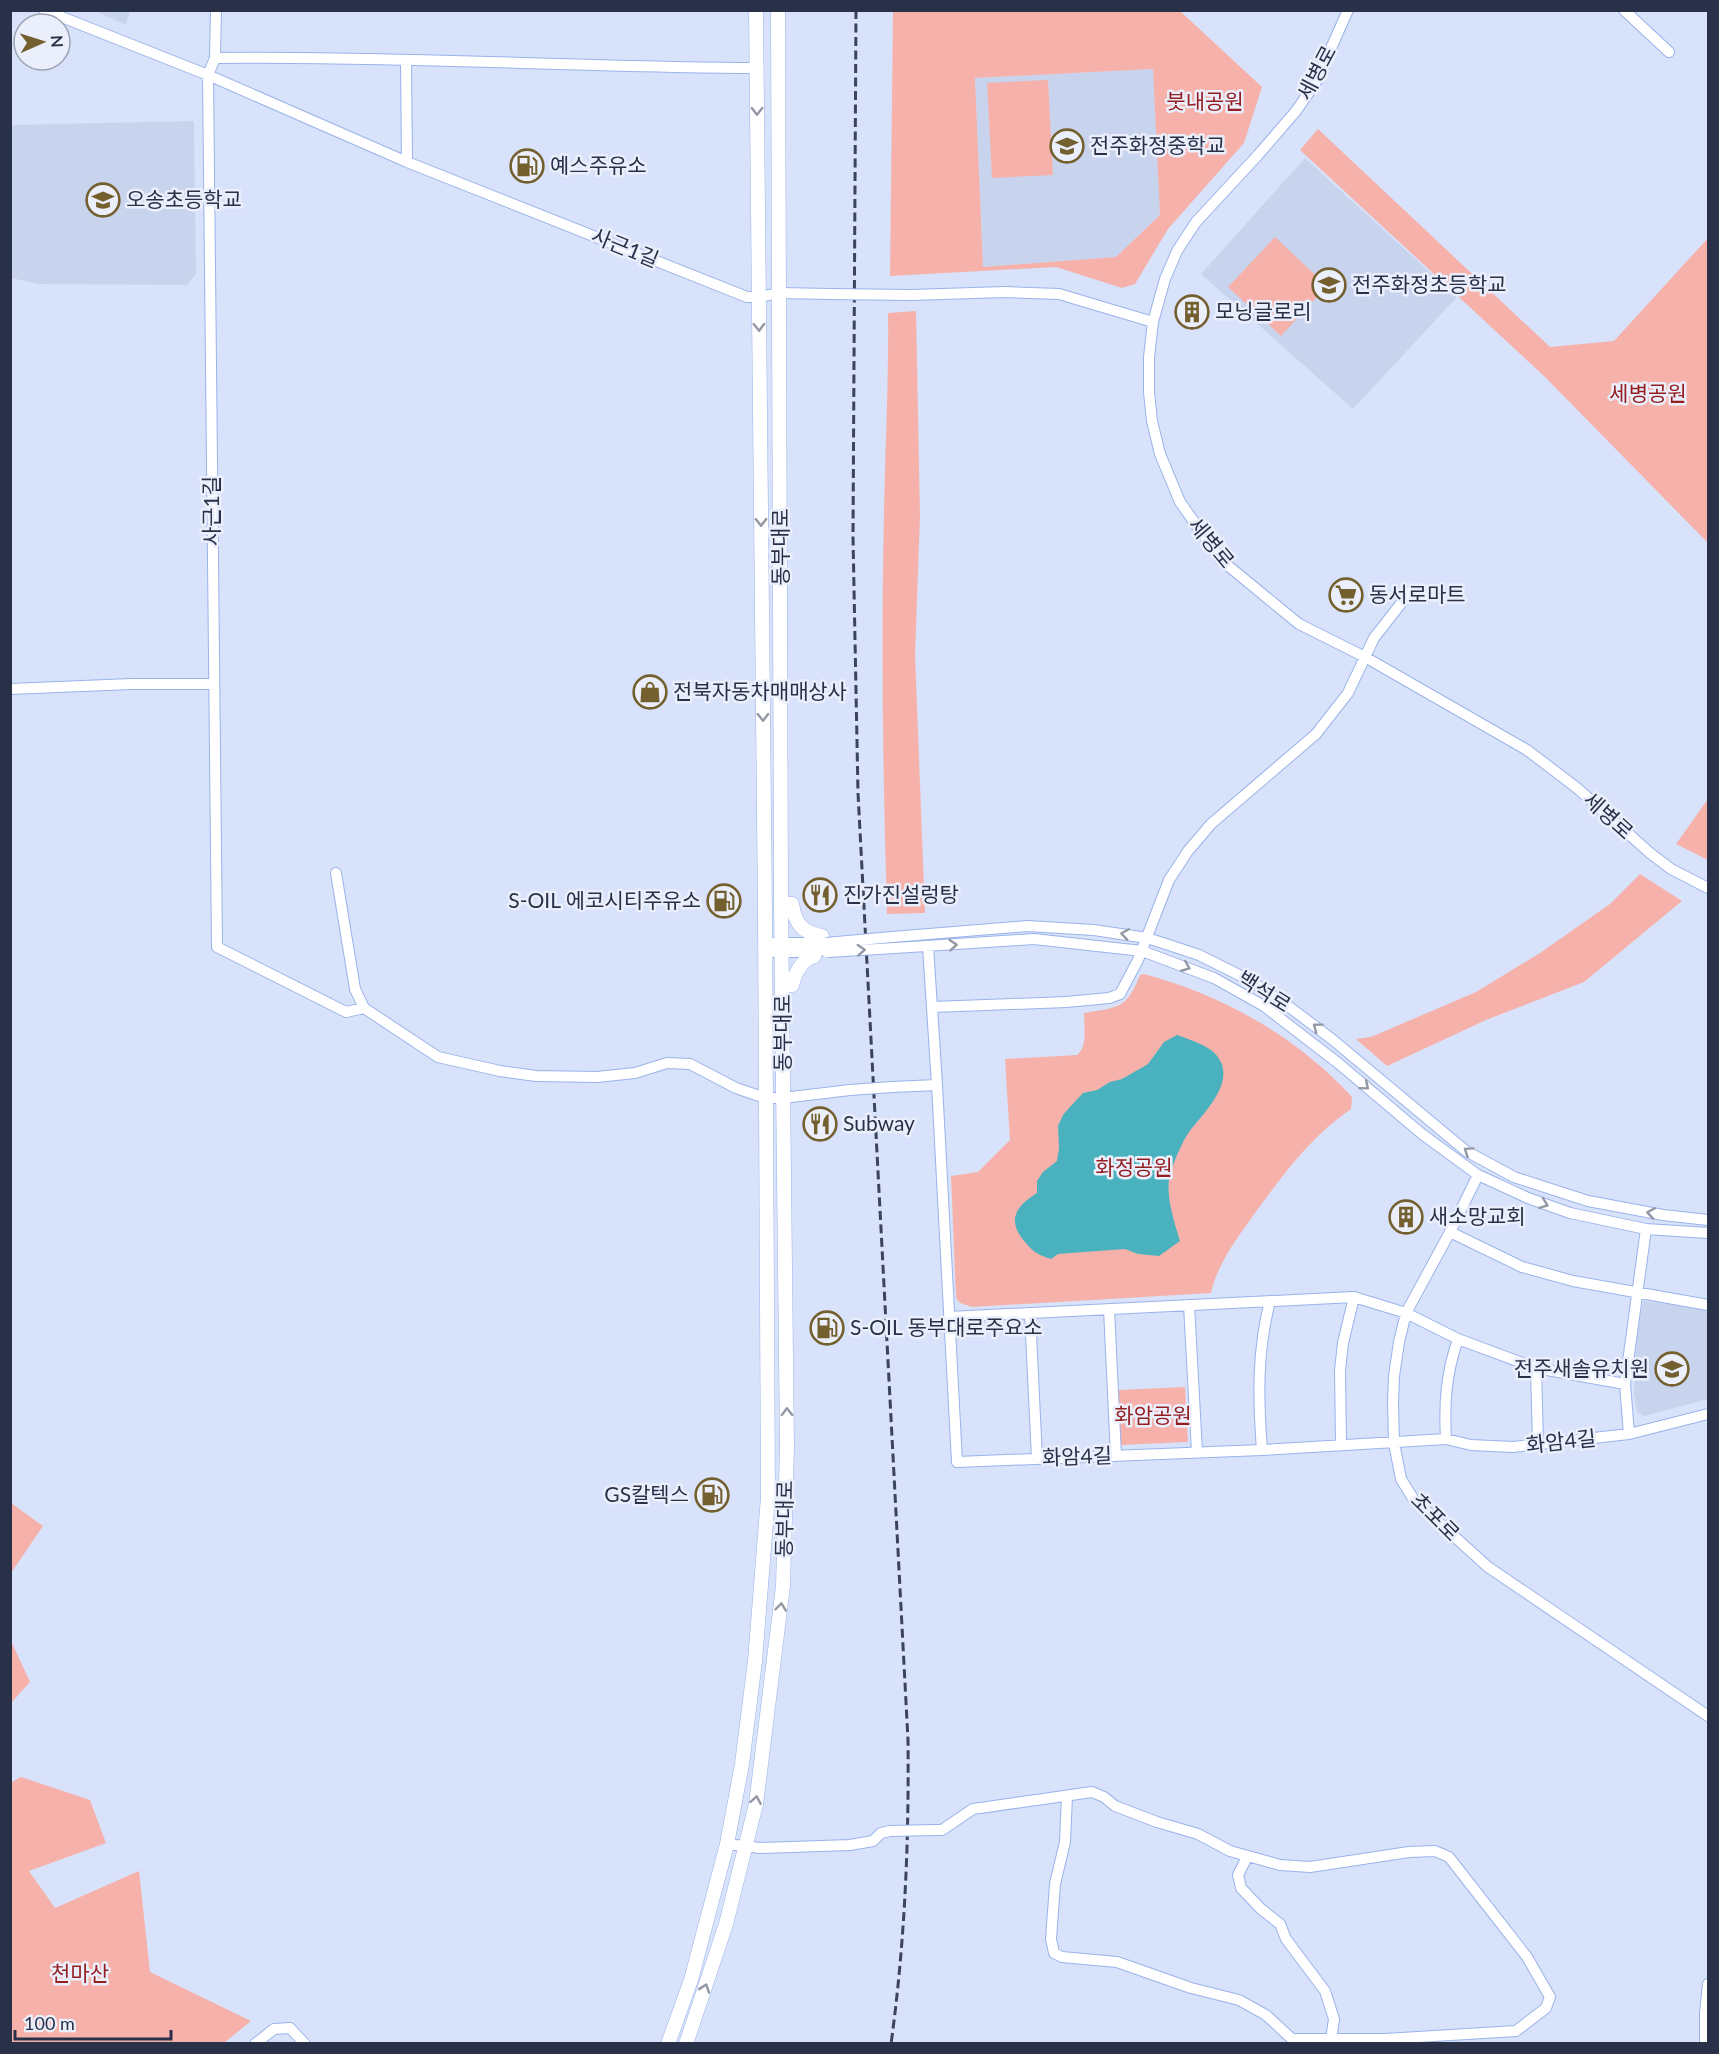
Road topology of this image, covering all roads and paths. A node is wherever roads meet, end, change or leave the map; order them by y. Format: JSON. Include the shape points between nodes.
{"nodes":[{"id":1,"x":44,"y":10,"type":"edge"},
{"id":2,"x":216,"y":10,"type":"edge"},
{"id":3,"x":756,"y":10,"type":"edge"},
{"id":4,"x":778,"y":10,"type":"edge"},
{"id":5,"x":1348,"y":10,"type":"edge"},
{"id":6,"x":1624,"y":10,"type":"edge"},
{"id":7,"x":1669,"y":52,"type":"dead end"},
{"id":8,"x":215,"y":58,"type":"junction"},
{"id":9,"x":406,"y":60,"type":"junction"},
{"id":10,"x":757,"y":68,"type":"junction"},
{"id":11,"x":208,"y":75,"type":"junction"},
{"id":12,"x":407,"y":162,"type":"junction"},
{"id":13,"x":780,"y":293,"type":"junction"},
{"id":14,"x":759,"y":297,"type":"junction"},
{"id":15,"x":1153,"y":322,"type":"junction"},
{"id":16,"x":1410,"y":592,"type":"dead end"},
{"id":17,"x":1365,"y":657,"type":"junction"},
{"id":18,"x":212,"y":684,"type":"junction"},
{"id":19,"x":10,"y":689,"type":"edge"},
{"id":20,"x":336,"y":873,"type":"dead end"},
{"id":21,"x":1708,"y":888,"type":"edge"},
{"id":22,"x":782,"y":903,"type":"junction"},
{"id":23,"x":1146,"y":938,"type":"junction"},
{"id":24,"x":893,"y":943,"type":"junction"},
{"id":25,"x":928,"y":946,"type":"junction"},
{"id":26,"x":765,"y":947,"type":"junction"},
{"id":27,"x":822,"y":947,"type":"junction"},
{"id":28,"x":782,"y":948,"type":"junction"},
{"id":29,"x":1142,"y":951,"type":"junction"},
{"id":30,"x":783,"y":985,"type":"junction"},
{"id":31,"x":933,"y":1007,"type":"junction"},
{"id":32,"x":364,"y":1008,"type":"junction"},
{"id":33,"x":938,"y":1085,"type":"junction"},
{"id":34,"x":765,"y":1098,"type":"junction"},
{"id":35,"x":783,"y":1098,"type":"junction"},
{"id":36,"x":1478,"y":1175,"type":"junction"},
{"id":37,"x":1708,"y":1220,"type":"edge"},
{"id":38,"x":1647,"y":1229,"type":"junction"},
{"id":39,"x":1450,"y":1232,"type":"junction"},
{"id":40,"x":1708,"y":1233,"type":"edge"},
{"id":41,"x":1637,"y":1294,"type":"junction"},
{"id":42,"x":1354,"y":1297,"type":"junction"},
{"id":43,"x":1270,"y":1300,"type":"junction"},
{"id":44,"x":1189,"y":1305,"type":"junction"},
{"id":45,"x":1708,"y":1305,"type":"edge"},
{"id":46,"x":1109,"y":1309,"type":"junction"},
{"id":47,"x":1030,"y":1313,"type":"junction"},
{"id":48,"x":1406,"y":1313,"type":"junction"},
{"id":49,"x":949,"y":1317,"type":"junction"},
{"id":50,"x":1458,"y":1339,"type":"junction"},
{"id":51,"x":1536,"y":1368,"type":"junction"},
{"id":52,"x":1625,"y":1384,"type":"junction"},
{"id":53,"x":1708,"y":1414,"type":"edge"},
{"id":54,"x":1629,"y":1434,"type":"junction"},
{"id":55,"x":1446,"y":1439,"type":"junction"},
{"id":56,"x":1394,"y":1443,"type":"junction"},
{"id":57,"x":1341,"y":1444,"type":"junction"},
{"id":58,"x":1538,"y":1444,"type":"junction"},
{"id":59,"x":1262,"y":1449,"type":"junction"},
{"id":60,"x":1197,"y":1452,"type":"junction"},
{"id":61,"x":1116,"y":1456,"type":"junction"},
{"id":62,"x":1037,"y":1459,"type":"junction"},
{"id":63,"x":1708,"y":1716,"type":"edge"},
{"id":64,"x":1067,"y":1796,"type":"junction"},
{"id":65,"x":727,"y":1844,"type":"junction"},
{"id":66,"x":745,"y":1847,"type":"junction"},
{"id":67,"x":1246,"y":1857,"type":"junction"},
{"id":68,"x":1708,"y":1984,"type":"edge"},
{"id":69,"x":290,"y":2028,"type":"junction"},
{"id":70,"x":1331,"y":2040,"type":"junction"},
{"id":71,"x":255,"y":2043,"type":"edge"},
{"id":72,"x":295,"y":2043,"type":"edge"},
{"id":73,"x":306,"y":2043,"type":"edge"},
{"id":74,"x":668,"y":2043,"type":"edge"},
{"id":75,"x":686,"y":2043,"type":"edge"},
{"id":76,"x":1705,"y":2043,"type":"edge"}],
"edges":[{"from":1,"to":11,"type":"street","name":"사근1길"},
{"from":2,"to":8,"type":"street","name":"사근1길"},
{"from":3,"to":10,"type":"main road","name":"동부대로"},
{"from":4,"to":13,"type":"main road","name":"동부대로"},
{"from":5,"to":15,"type":"street","name":"세병로","via":[[1316,82],[1296,111],[1196,222],[1177,251]]},
{"from":6,"to":7,"type":"street"},
{"from":8,"to":9,"type":"street"},
{"from":8,"to":11,"type":"street","name":"사근1길"},
{"from":9,"to":10,"type":"street"},
{"from":9,"to":12,"type":"street"},
{"from":10,"to":14,"type":"main road","name":"동부대로","one_way":true},
{"from":11,"to":12,"type":"street","name":"사근1길"},
{"from":11,"to":18,"type":"street","name":"사근1길"},
{"from":12,"to":14,"type":"street","name":"사근1길","via":[[747,297]]},
{"from":13,"to":14,"type":"street","name":"사근1길"},
{"from":13,"to":15,"type":"street","name":"사근1길","bridge":true,"via":[[1059,294]]},
{"from":13,"to":22,"type":"main road","name":"동부대로"},
{"from":14,"to":26,"type":"main road","name":"동부대로","one_way":true},
{"from":15,"to":17,"type":"street","name":"세병로","via":[[1149,357],[1152,421],[1160,454],[1180,502],[1221,560],[1299,624]]},
{"from":16,"to":17,"type":"street","via":[[1374,638]]},
{"from":17,"to":21,"type":"street","name":"세병로","via":[[1527,750],[1650,853]]},
{"from":17,"to":23,"type":"street","via":[[1348,693],[1316,734],[1211,824],[1188,851],[1169,880]]},
{"from":18,"to":19,"type":"street"},
{"from":18,"to":32,"type":"street","name":"사근1길","via":[[217,947],[346,1012]]},
{"from":20,"to":32,"type":"street","via":[[355,989]]},
{"from":22,"to":27,"type":"main road","via":[[792,904],[794,918],[802,929],[822,936]]},
{"from":22,"to":28,"type":"main road","name":"동부대로"},
{"from":23,"to":24,"type":"street","name":"백석로","one_way":true,"via":[[1027,926]]},
{"from":23,"to":29,"type":"street"},
{"from":37,"to":23,"type":"street","name":"백석로","one_way":true,"via":[[1588,1201],[1514,1178],[1466,1151],[1333,1040],[1249,980],[1199,955]]},
{"from":24,"to":25,"type":"street","name":"백석로"},
{"from":24,"to":27,"type":"street","name":"백석로","bridge":true},
{"from":25,"to":29,"type":"street","name":"백석로","one_way":true,"via":[[1034,939]]},
{"from":25,"to":31,"type":"street","name":"화암4길"},
{"from":26,"to":28,"type":"street","name":"백석로"},
{"from":26,"to":34,"type":"main road","name":"동부대로"},
{"from":27,"to":28,"type":"street","name":"백석로"},
{"from":27,"to":30,"type":"main road","via":[[795,974],[792,985]]},
{"from":28,"to":30,"type":"main road","name":"동부대로"},
{"from":29,"to":31,"type":"street","via":[[1120,994],[1109,998]]},
{"from":29,"to":36,"type":"street","name":"백석로","one_way":true,"via":[[1214,978],[1264,1006]]},
{"from":30,"to":35,"type":"main road","name":"동부대로"},
{"from":31,"to":33,"type":"street","name":"화암4길"},
{"from":32,"to":34,"type":"street","via":[[438,1057],[453,1062],[536,1076],[567,1077],[635,1073],[667,1063],[690,1064]]},
{"from":33,"to":35,"type":"street","bridge":true},
{"from":33,"to":49,"type":"street","name":"화암4길"},
{"from":34,"to":35,"type":"street"},
{"from":34,"to":65,"type":"main road","name":"동부대로","via":[[768,1497],[755,1661]]},
{"from":66,"to":35,"type":"main road","name":"동부대로","one_way":true,"via":[[756,1804],[783,1586],[787,1447]]},
{"from":36,"to":38,"type":"street","name":"백석로","one_way":true,"via":[[1570,1213]]},
{"from":36,"to":39,"type":"street","name":"초포로"},
{"from":38,"to":40,"type":"street","name":"백석로"},
{"from":38,"to":41,"type":"street"},
{"from":39,"to":41,"type":"street","via":[[1522,1267]]},
{"from":39,"to":48,"type":"street","name":"초포로"},
{"from":41,"to":45,"type":"street"},
{"from":41,"to":52,"type":"street"},
{"from":42,"to":43,"type":"street"},
{"from":42,"to":48,"type":"street"},
{"from":42,"to":57,"type":"street","via":[[1340,1370]]},
{"from":43,"to":44,"type":"street"},
{"from":43,"to":59,"type":"street","via":[[1259,1361]]},
{"from":44,"to":46,"type":"street"},
{"from":44,"to":60,"type":"street"},
{"from":46,"to":47,"type":"street"},
{"from":46,"to":61,"type":"street"},
{"from":47,"to":49,"type":"street"},
{"from":47,"to":62,"type":"street"},
{"from":48,"to":50,"type":"street"},
{"from":48,"to":56,"type":"street","name":"초포로","via":[[1394,1376]]},
{"from":49,"to":62,"type":"street","name":"화암4길","via":[[957,1462]]},
{"from":50,"to":51,"type":"street"},
{"from":50,"to":55,"type":"street","via":[[1445,1392]]},
{"from":51,"to":52,"type":"street"},
{"from":51,"to":58,"type":"street"},
{"from":52,"to":54,"type":"street"},
{"from":53,"to":54,"type":"street","name":"화암4길"},
{"from":54,"to":58,"type":"street","name":"화암4길"},
{"from":55,"to":56,"type":"street","name":"화암4길"},
{"from":55,"to":58,"type":"street","name":"화암4길","via":[[1491,1447]]},
{"from":56,"to":57,"type":"street","name":"화암4길"},
{"from":56,"to":63,"type":"street","name":"초포로","via":[[1401,1479],[1414,1500],[1451,1535],[1488,1566]]},
{"from":57,"to":59,"type":"street","name":"화암4길"},
{"from":59,"to":60,"type":"street","name":"화암4길"},
{"from":60,"to":61,"type":"street","name":"화암4길"},
{"from":61,"to":62,"type":"street","name":"화암4길"},
{"from":64,"to":66,"type":"street","bridge":true,"via":[[973,1809],[942,1830],[890,1831],[873,1841],[850,1845]]},
{"from":64,"to":67,"type":"street","via":[[1092,1792],[1115,1806],[1198,1834]]},
{"from":64,"to":70,"type":"street","via":[[1065,1842],[1054,1884],[1054,1953],[1117,1962],[1239,2000],[1266,2015],[1292,2038]]},
{"from":65,"to":66,"type":"street"},
{"from":65,"to":74,"type":"main road","name":"동부대로","via":[[691,1980]]},
{"from":75,"to":66,"type":"main road","name":"동부대로","one_way":true,"via":[[726,1924]]},
{"from":67,"to":70,"type":"street","via":[[1238,1875],[1241,1888],[1280,1924],[1325,1991],[1334,2019]]},
{"from":67,"to":70,"type":"street","via":[[1310,1867],[1409,1852],[1435,1851],[1449,1857],[1527,1957],[1550,1997],[1546,2008],[1516,2031]]},
{"from":68,"to":76,"type":"street"},
{"from":69,"to":71,"type":"street","via":[[274,2029]]},
{"from":69,"to":72,"type":"street"},
{"from":69,"to":73,"type":"street"}]}
